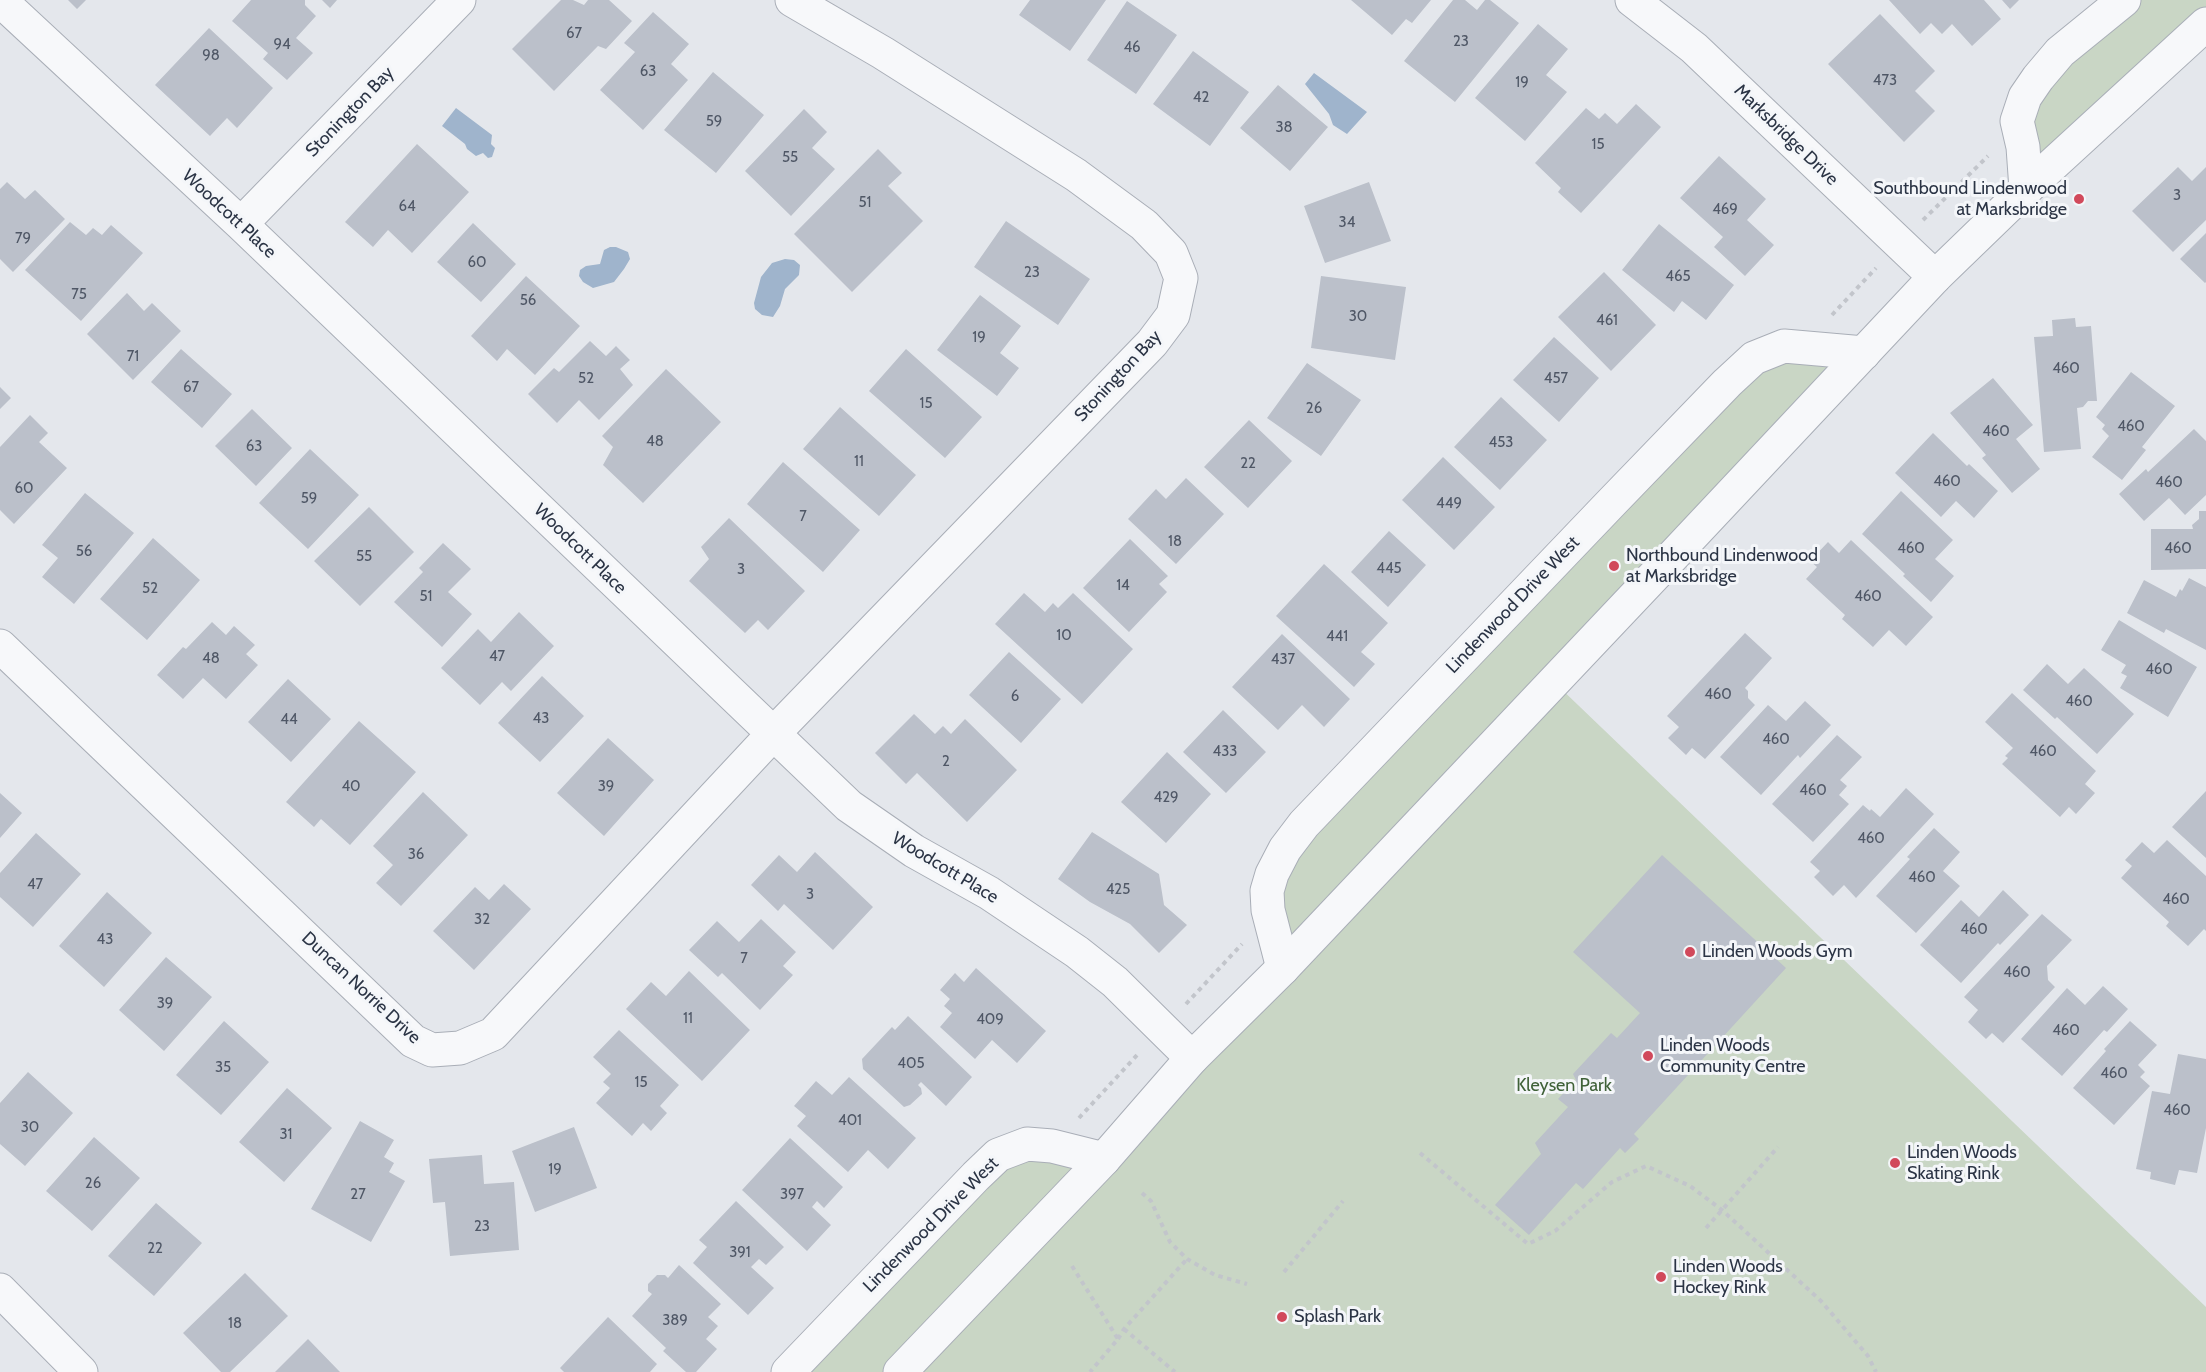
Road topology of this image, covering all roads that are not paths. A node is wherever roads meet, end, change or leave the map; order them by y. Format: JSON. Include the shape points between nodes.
{"nodes":[{"id":1,"x":0,"y":0,"type":"edge"},
{"id":2,"x":459,"y":0,"type":"edge"},
{"id":3,"x":792,"y":0,"type":"edge"},
{"id":4,"x":1632,"y":0,"type":"edge"},
{"id":5,"x":2124,"y":0,"type":"edge"},
{"id":6,"x":2204,"y":30,"type":"edge"},
{"id":7,"x":2025,"y":189,"type":"junction"},
{"id":8,"x":241,"y":224,"type":"junction"},
{"id":9,"x":1935,"y":277,"type":"junction"},
{"id":10,"x":1864,"y":353,"type":"junction"},
{"id":11,"x":0,"y":646,"type":"edge"},
{"id":12,"x":773,"y":734,"type":"junction"},
{"id":13,"x":1283,"y":968,"type":"junction"},
{"id":14,"x":1192,"y":1058,"type":"junction"},
{"id":15,"x":1104,"y":1158,"type":"junction"},
{"id":16,"x":0,"y":1290,"type":"edge"},
{"id":17,"x":81,"y":1372,"type":"edge"},
{"id":18,"x":788,"y":1372,"type":"edge"},
{"id":19,"x":900,"y":1372,"type":"edge"}],
"edges":[{"from":1,"to":8,"type":"street","name":"Woodcott Place"},
{"from":2,"to":8,"type":"street","name":"Stonington Bay"},
{"from":3,"to":12,"type":"street","name":"Stonington Bay","via":[[1076,175],[1144,225],[1171,253],[1181,278],[1173,315],[1152,343]]},
{"from":4,"to":9,"type":"street","name":"Marksbridge Drive","via":[[1694,48]]},
{"from":5,"to":7,"type":"street","via":[[2060,52],[2025,97],[2017,121]]},
{"from":6,"to":7,"type":"street"},
{"from":7,"to":9,"type":"street"},
{"from":8,"to":12,"type":"street","name":"Woodcott Place"},
{"from":9,"to":10,"type":"street"},
{"from":10,"to":13,"type":"street"},
{"from":10,"to":13,"type":"street","name":"Lindenwood Drive West","via":[[1784,346],[1754,358],[1304,824],[1285,849],[1267,891]]},
{"from":11,"to":12,"type":"street","name":"Duncan Norrie Drive","via":[[413,1041],[432,1050],[460,1048],[493,1034]]},
{"from":12,"to":14,"type":"street","name":"Woodcott Place","via":[[849,806],[1077,952],[1115,982]]},
{"from":13,"to":14,"type":"street"},
{"from":14,"to":15,"type":"street"},
{"from":15,"to":18,"type":"street","name":"Lindenwood Drive West","via":[[1027,1144],[998,1155]]},
{"from":15,"to":19,"type":"street"},
{"from":16,"to":17,"type":"street"}]}
